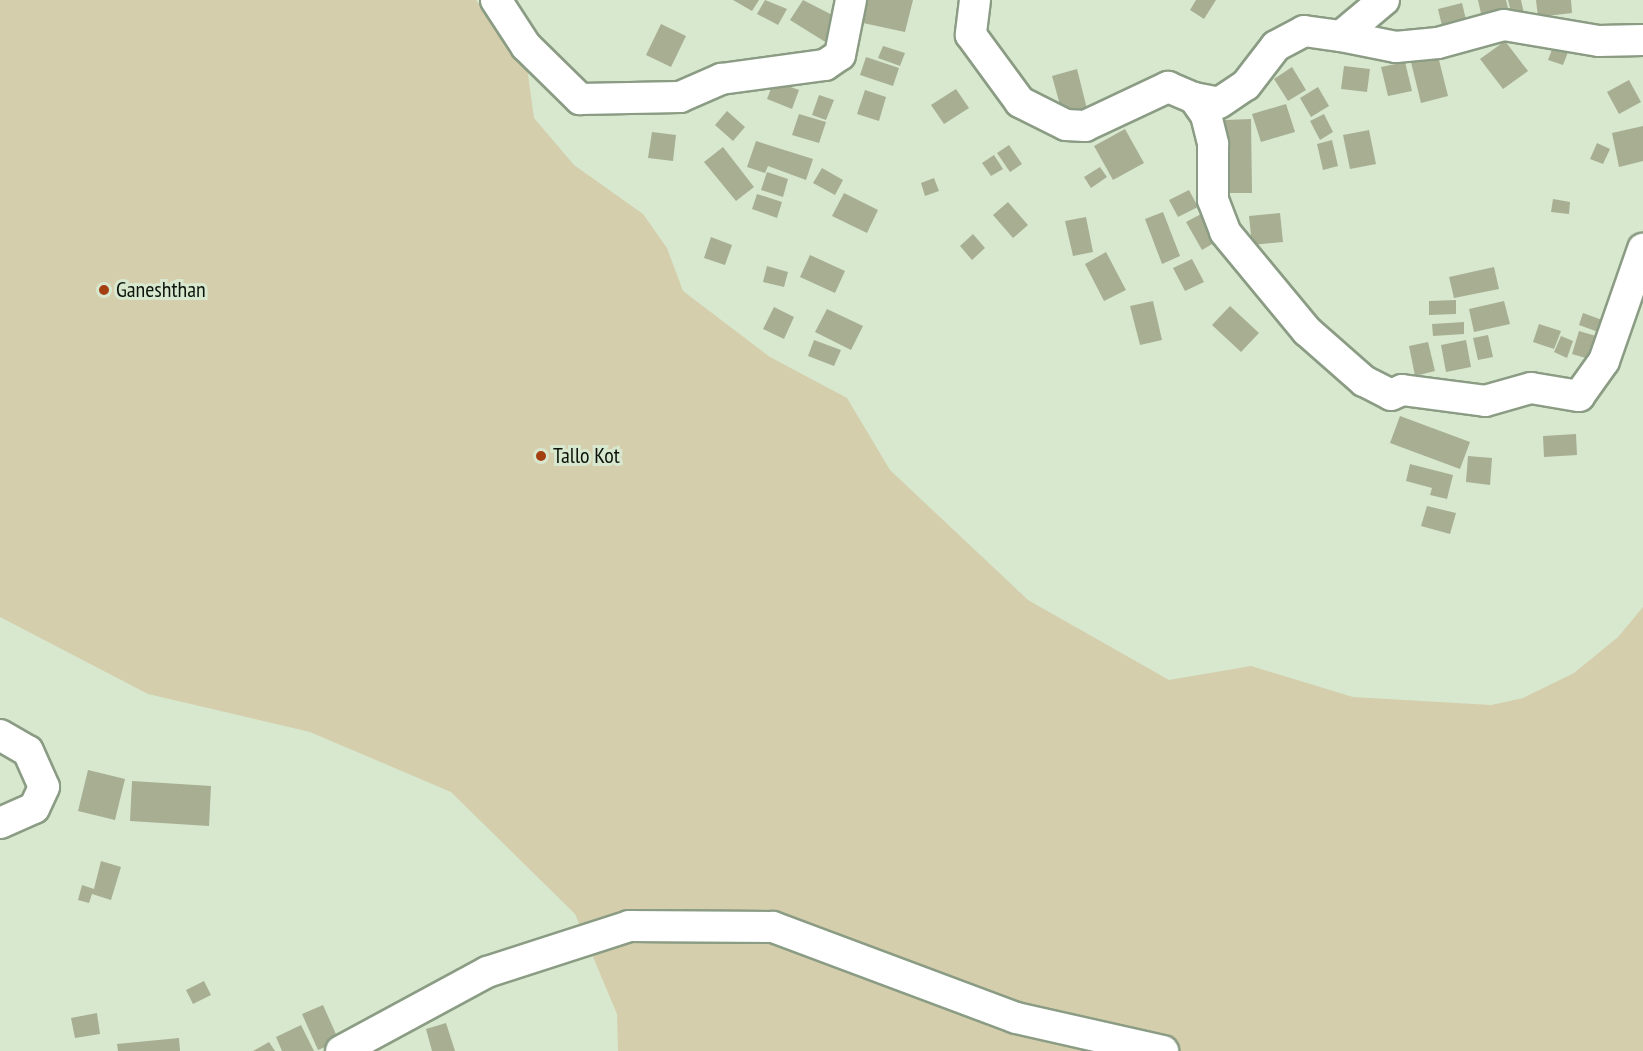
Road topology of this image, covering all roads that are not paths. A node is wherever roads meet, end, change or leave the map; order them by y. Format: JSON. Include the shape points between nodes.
{"nodes":[{"id":1,"x":496,"y":0,"type":"edge"},
{"id":2,"x":851,"y":0,"type":"edge"},
{"id":3,"x":975,"y":0,"type":"edge"},
{"id":4,"x":1384,"y":0,"type":"edge"},
{"id":5,"x":1341,"y":36,"type":"junction"},
{"id":6,"x":1643,"y":40,"type":"edge"},
{"id":7,"x":1194,"y":98,"type":"junction"},
{"id":8,"x":1643,"y":249,"type":"edge"},
{"id":9,"x":0,"y":735,"type":"edge"},
{"id":10,"x":0,"y":822,"type":"edge"},
{"id":11,"x":341,"y":1051,"type":"edge"},
{"id":12,"x":1163,"y":1051,"type":"edge"}],
"edges":[{"from":1,"to":2,"type":"street","via":[[526,46],[579,99],[680,97],[721,79],[825,65],[840,55]]},
{"from":3,"to":7,"type":"street","via":[[971,35],[1020,102],[1066,125],[1085,126],[1168,87]]},
{"from":4,"to":5,"type":"street"},
{"from":5,"to":6,"type":"street","via":[[1396,46],[1438,43],[1504,25],[1599,41]]},
{"from":5,"to":7,"type":"street","via":[[1304,31],[1276,46],[1246,85],[1219,103]]},
{"from":7,"to":8,"type":"street","via":[[1206,115],[1213,144],[1213,200],[1225,232],[1307,331],[1364,381],[1391,395],[1402,390],[1485,401],[1531,388],[1579,396],[1604,362]]},
{"from":9,"to":10,"type":"street","via":[[28,751],[44,787],[34,807]]},
{"from":11,"to":12,"type":"street","via":[[487,972],[640,926],[773,927],[1016,1018]]}]}
